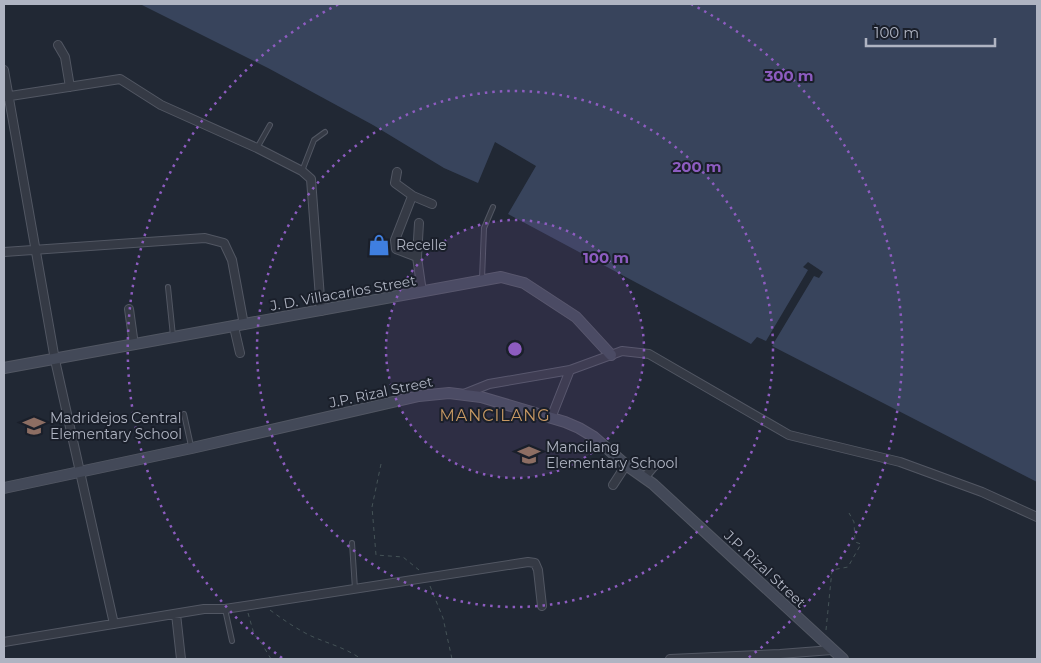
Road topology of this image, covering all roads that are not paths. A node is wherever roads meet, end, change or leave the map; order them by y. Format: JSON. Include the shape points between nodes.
{"nodes":[{"id":1,"x":58,"y":45,"type":"dead end"},
{"id":2,"x":4,"y":70,"type":"edge"},
{"id":3,"x":70,"y":87,"type":"junction"},
{"id":4,"x":6,"y":97,"type":"edge"},
{"id":5,"x":270,"y":125,"type":"dead end"},
{"id":6,"x":325,"y":132,"type":"dead end"},
{"id":7,"x":257,"y":148,"type":"junction"},
{"id":8,"x":302,"y":171,"type":"junction"},
{"id":9,"x":398,"y":172,"type":"dead end"},
{"id":10,"x":413,"y":196,"type":"junction"},
{"id":11,"x":432,"y":204,"type":"dead end"},
{"id":12,"x":494,"y":207,"type":"dead end"},
{"id":13,"x":419,"y":223,"type":"dead end"},
{"id":14,"x":35,"y":250,"type":"junction"},
{"id":15,"x":4,"y":252,"type":"edge"},
{"id":16,"x":417,"y":257,"type":"junction"},
{"id":17,"x":482,"y":281,"type":"junction"},
{"id":18,"x":168,"y":287,"type":"dead end"},
{"id":19,"x":422,"y":292,"type":"junction"},
{"id":20,"x":129,"y":309,"type":"dead end"},
{"id":21,"x":321,"y":311,"type":"junction"},
{"id":22,"x":240,"y":326,"type":"junction"},
{"id":23,"x":173,"y":338,"type":"junction"},
{"id":24,"x":134,"y":345,"type":"junction"},
{"id":25,"x":240,"y":353,"type":"dead end"},
{"id":26,"x":610,"y":355,"type":"junction"},
{"id":27,"x":55,"y":360,"type":"junction"},
{"id":28,"x":4,"y":368,"type":"edge"},
{"id":29,"x":570,"y":370,"type":"junction"},
{"id":30,"x":462,"y":394,"type":"junction"},
{"id":31,"x":184,"y":414,"type":"dead end"},
{"id":32,"x":552,"y":418,"type":"junction"},
{"id":33,"x":192,"y":448,"type":"junction"},
{"id":34,"x":626,"y":465,"type":"junction"},
{"id":35,"x":655,"y":465,"type":"dead end"},
{"id":36,"x":80,"y":472,"type":"junction"},
{"id":37,"x":644,"y":478,"type":"junction"},
{"id":38,"x":613,"y":484,"type":"dead end"},
{"id":39,"x":4,"y":488,"type":"edge"},
{"id":40,"x":1037,"y":517,"type":"edge"},
{"id":41,"x":352,"y":543,"type":"dead end"},
{"id":42,"x":354,"y":589,"type":"junction"},
{"id":43,"x":542,"y":606,"type":"dead end"},
{"id":44,"x":225,"y":609,"type":"junction"},
{"id":45,"x":176,"y":614,"type":"junction"},
{"id":46,"x":114,"y":624,"type":"junction"},
{"id":47,"x":232,"y":641,"type":"dead end"},
{"id":48,"x":4,"y":642,"type":"edge"},
{"id":49,"x":829,"y":646,"type":"junction"},
{"id":50,"x":181,"y":659,"type":"edge"},
{"id":51,"x":670,"y":659,"type":"edge"},
{"id":52,"x":843,"y":659,"type":"edge"}],
"edges":[{"from":1,"to":3,"type":"street"},
{"from":2,"to":4,"type":"street"},
{"from":3,"to":4,"type":"street"},
{"from":3,"to":7,"type":"street","via":[[120,79],[161,105]]},
{"from":4,"to":14,"type":"street"},
{"from":5,"to":7,"type":"lane"},
{"from":6,"to":8,"type":"lane","via":[[314,140]]},
{"from":7,"to":8,"type":"street"},
{"from":8,"to":21,"type":"street","via":[[311,179]]},
{"from":9,"to":10,"type":"street","via":[[395,184]]},
{"from":10,"to":11,"type":"street"},
{"from":10,"to":16,"type":"street","via":[[395,246]]},
{"from":12,"to":17,"type":"lane","via":[[484,228]]},
{"from":13,"to":16,"type":"street"},
{"from":14,"to":15,"type":"street"},
{"from":14,"to":22,"type":"street","via":[[205,238],[224,243],[232,260]]},
{"from":14,"to":27,"type":"street"},
{"from":16,"to":19,"type":"street"},
{"from":17,"to":19,"type":"main road","name":"J. D. Villacarlos Street"},
{"from":17,"to":26,"type":"main road","name":"J. D. Villacarlos Street","via":[[501,277],[532,287],[576,317]]},
{"from":18,"to":23,"type":"lane"},
{"from":19,"to":21,"type":"main road","name":"J. D. Villacarlos Street"},
{"from":20,"to":24,"type":"street"},
{"from":21,"to":22,"type":"main road","name":"J. D. Villacarlos Street"},
{"from":22,"to":23,"type":"main road","name":"J. D. Villacarlos Street"},
{"from":22,"to":25,"type":"street"},
{"from":23,"to":24,"type":"main road","name":"J. D. Villacarlos Street"},
{"from":24,"to":27,"type":"main road","name":"J. D. Villacarlos Street"},
{"from":26,"to":29,"type":"street"},
{"from":26,"to":40,"type":"street","via":[[622,351],[649,354],[789,435],[900,462],[982,492]]},
{"from":27,"to":28,"type":"main road","name":"J. D. Villacarlos Street"},
{"from":27,"to":36,"type":"street"},
{"from":29,"to":30,"type":"street","via":[[489,384]]},
{"from":29,"to":32,"type":"street"},
{"from":30,"to":32,"type":"main road","name":"J.P. Rizal Street"},
{"from":30,"to":33,"type":"main road","name":"J.P. Rizal Street","via":[[419,396]]},
{"from":31,"to":33,"type":"lane"},
{"from":32,"to":34,"type":"main road","name":"J.P. Rizal Street","via":[[594,437]]},
{"from":33,"to":36,"type":"main road","name":"J.P. Rizal Street"},
{"from":34,"to":37,"type":"main road","name":"J.P. Rizal Street"},
{"from":34,"to":38,"type":"street"},
{"from":35,"to":37,"type":"street"},
{"from":36,"to":39,"type":"main road","name":"J.P. Rizal Street"},
{"from":36,"to":46,"type":"street"},
{"from":37,"to":49,"type":"main road","name":"J.P. Rizal Street"},
{"from":41,"to":42,"type":"lane"},
{"from":42,"to":43,"type":"street","via":[[528,562],[535,563],[538,570]]},
{"from":42,"to":44,"type":"street"},
{"from":44,"to":45,"type":"street"},
{"from":44,"to":47,"type":"lane"},
{"from":45,"to":46,"type":"street"},
{"from":45,"to":50,"type":"street"},
{"from":46,"to":48,"type":"street"},
{"from":49,"to":51,"type":"street","via":[[780,654]]},
{"from":49,"to":52,"type":"main road","name":"J.P. Rizal Street"}]}
